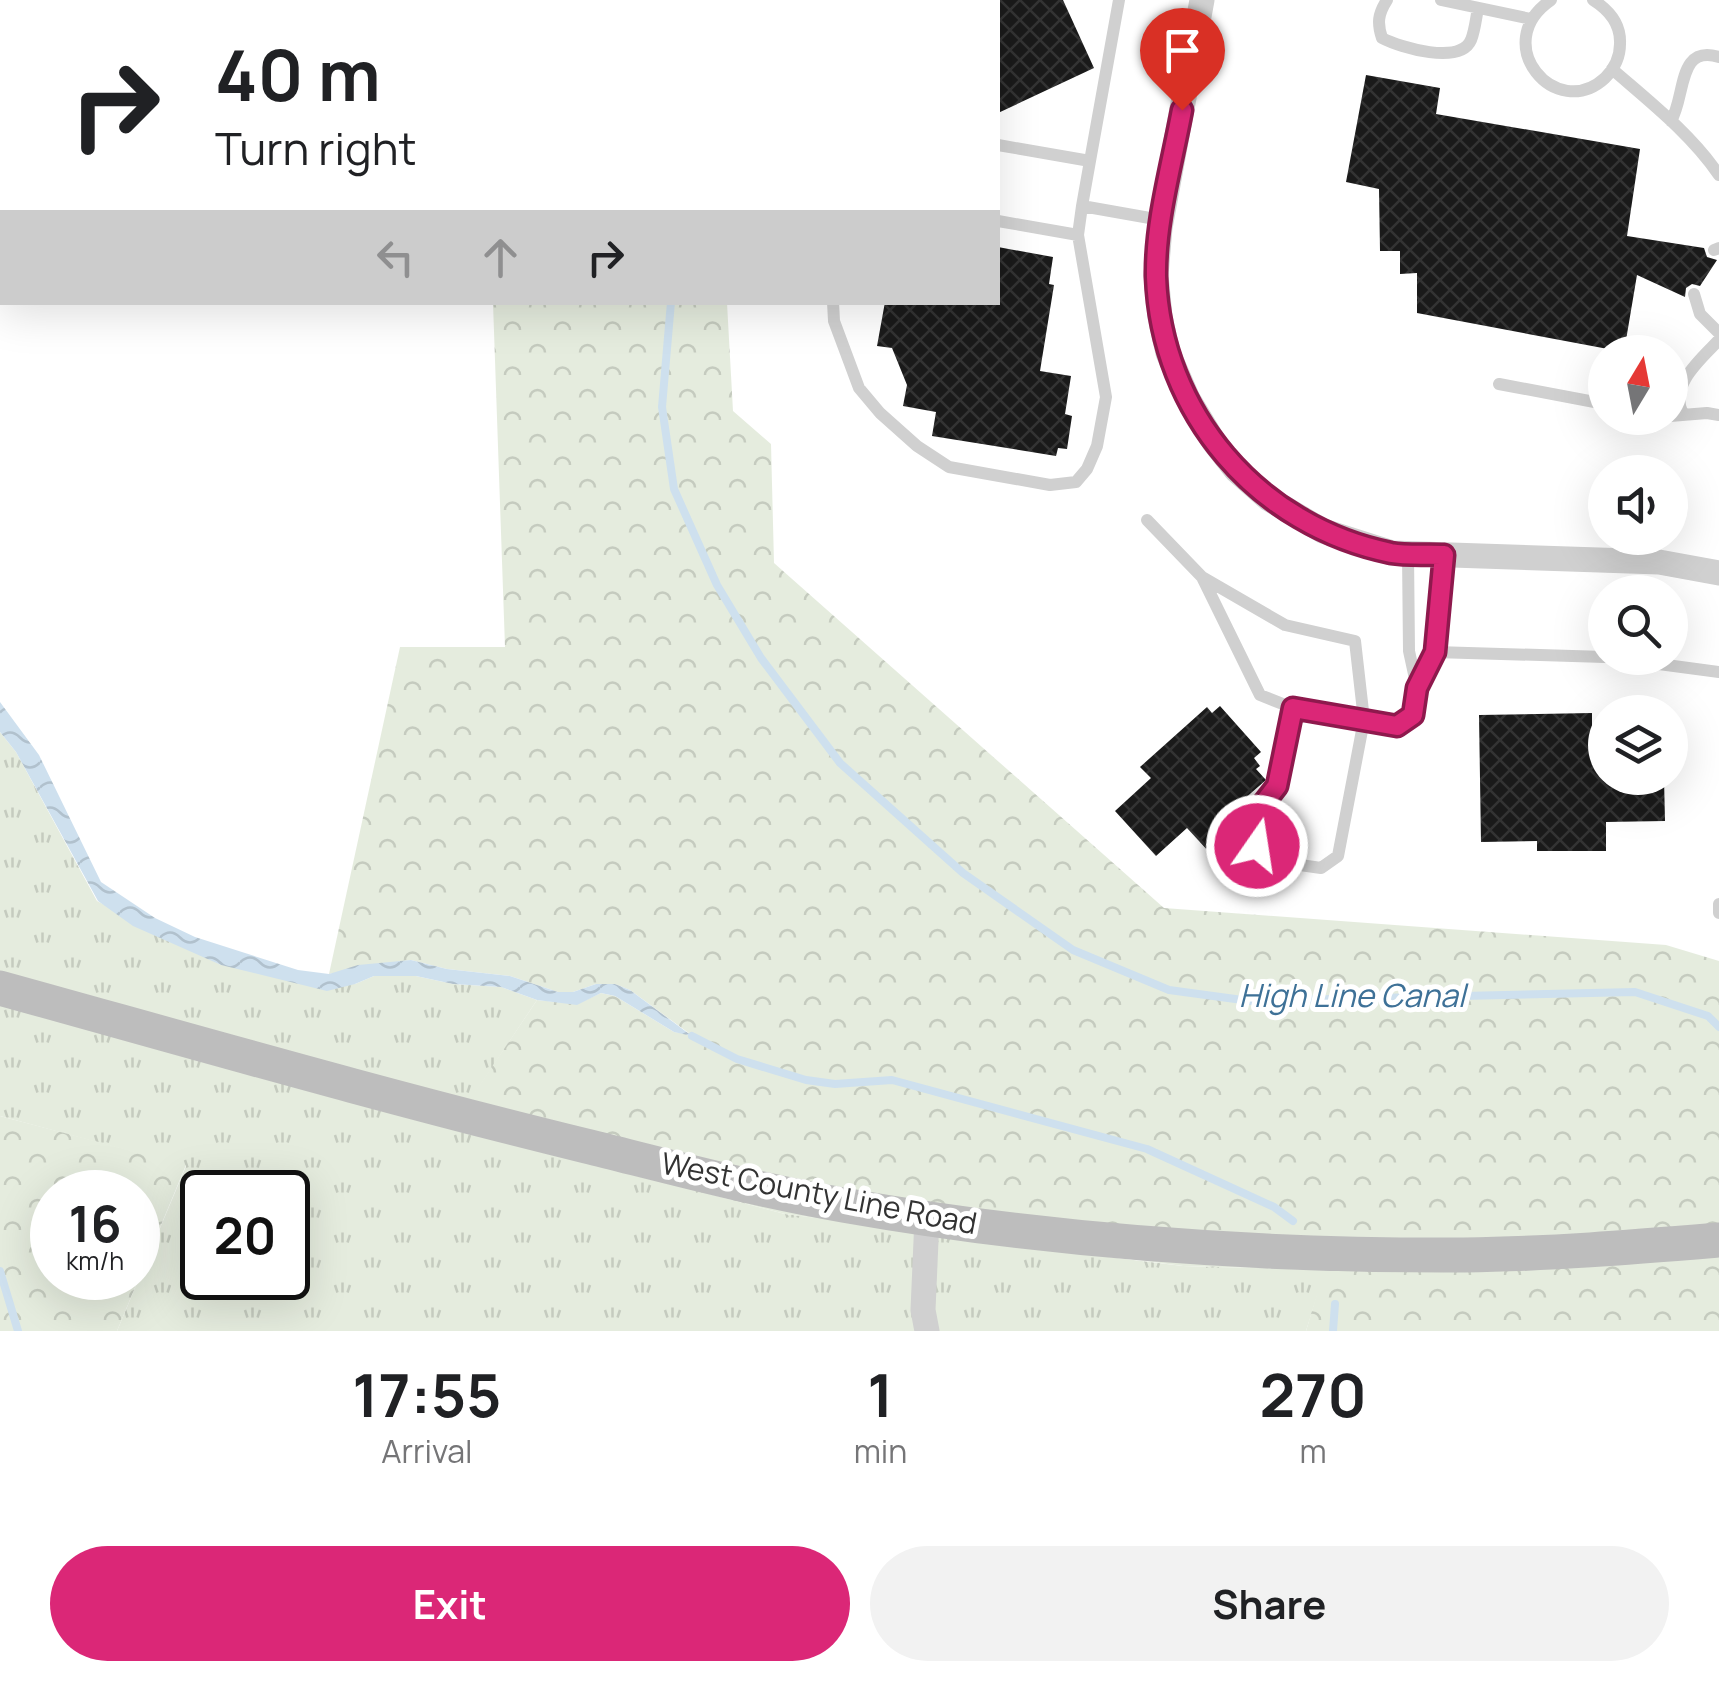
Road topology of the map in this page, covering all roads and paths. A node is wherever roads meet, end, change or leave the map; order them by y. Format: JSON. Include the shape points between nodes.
{"nodes":[{"id":1,"x":1119,"y":0,"type":"edge"},
{"id":2,"x":1202,"y":0,"type":"edge"},
{"id":3,"x":1387,"y":0,"type":"edge"},
{"id":4,"x":1441,"y":0,"type":"edge"},
{"id":5,"x":1552,"y":0,"type":"edge"},
{"id":6,"x":1594,"y":0,"type":"edge"},
{"id":7,"x":1478,"y":8,"type":"junction"},
{"id":8,"x":1532,"y":18,"type":"junction"},
{"id":9,"x":1719,"y":58,"type":"edge"},
{"id":10,"x":1612,"y":70,"type":"junction"},
{"id":11,"x":1671,"y":121,"type":"junction"},
{"id":12,"x":1000,"y":145,"type":"edge"},
{"id":13,"x":1090,"y":160,"type":"junction"},
{"id":14,"x":1719,"y":175,"type":"edge"},
{"id":15,"x":1082,"y":206,"type":"junction"},
{"id":16,"x":1000,"y":220,"type":"edge"},
{"id":17,"x":1161,"y":220,"type":"junction"},
{"id":18,"x":1078,"y":235,"type":"junction"},
{"id":19,"x":1694,"y":294,"type":"dead end"},
{"id":20,"x":833,"y":305,"type":"edge"},
{"id":21,"x":1719,"y":337,"type":"edge"},
{"id":22,"x":1688,"y":376,"type":"edge"},
{"id":23,"x":1499,"y":384,"type":"dead end"},
{"id":24,"x":1588,"y":401,"type":"edge"},
{"id":25,"x":1688,"y":414,"type":"edge"},
{"id":26,"x":1719,"y":416,"type":"edge"},
{"id":27,"x":1147,"y":520,"type":"dead end"},
{"id":28,"x":1408,"y":554,"type":"junction"},
{"id":29,"x":1444,"y":555,"type":"junction"},
{"id":30,"x":1719,"y":573,"type":"edge"},
{"id":31,"x":1202,"y":577,"type":"junction"},
{"id":32,"x":1435,"y":652,"type":"junction"},
{"id":33,"x":1588,"y":656,"type":"edge"},
{"id":34,"x":1688,"y":668,"type":"edge"},
{"id":35,"x":1719,"y":672,"type":"edge"},
{"id":36,"x":1417,"y":688,"type":"junction"},
{"id":37,"x":1293,"y":708,"type":"junction"},
{"id":38,"x":1364,"y":720,"type":"junction"},
{"id":39,"x":1719,"y":904,"type":"edge"},
{"id":40,"x":1719,"y":913,"type":"edge"},
{"id":41,"x":0,"y":988,"type":"edge"},
{"id":42,"x":927,"y":1218,"type":"junction"},
{"id":43,"x":1719,"y":1240,"type":"edge"},
{"id":44,"x":927,"y":1331,"type":"edge"}],
"edges":[{"from":1,"to":13,"type":"lane"},
{"from":2,"to":17,"type":"street"},
{"from":3,"to":7,"type":"lane","via":[[1378,24],[1382,38],[1449,54],[1470,42]]},
{"from":4,"to":7,"type":"lane"},
{"from":5,"to":8,"type":"lane"},
{"from":6,"to":10,"type":"lane","via":[[1617,24],[1621,40]]},
{"from":7,"to":8,"type":"lane"},
{"from":8,"to":10,"type":"lane","via":[[1525,50],[1540,78],[1554,87],[1587,89]]},
{"from":9,"to":11,"type":"lane","via":[[1706,53],[1688,65]]},
{"from":10,"to":11,"type":"lane"},
{"from":11,"to":14,"type":"lane"},
{"from":12,"to":13,"type":"lane"},
{"from":13,"to":15,"type":"lane"},
{"from":15,"to":17,"type":"lane"},
{"from":15,"to":18,"type":"lane"},
{"from":16,"to":18,"type":"lane"},
{"from":17,"to":28,"type":"street","via":[[1156,275],[1168,353],[1214,442],[1268,499],[1323,531]]},
{"from":18,"to":20,"type":"lane","via":[[1106,398],[1098,446],[1076,482],[1050,485],[949,467],[917,446],[858,388]]},
{"from":19,"to":21,"type":"lane"},
{"from":21,"to":22,"type":"lane"},
{"from":23,"to":24,"type":"lane"},
{"from":25,"to":26,"type":"lane"},
{"from":27,"to":31,"type":"lane"},
{"from":28,"to":29,"type":"street"},
{"from":28,"to":36,"type":"lane","via":[[1409,651]]},
{"from":29,"to":30,"type":"street","via":[[1659,562]]},
{"from":29,"to":32,"type":"lane"},
{"from":31,"to":37,"type":"lane","via":[[1260,695]]},
{"from":31,"to":38,"type":"lane","via":[[1285,625],[1355,641]]},
{"from":32,"to":33,"type":"lane"},
{"from":32,"to":36,"type":"lane"},
{"from":34,"to":35,"type":"lane"},
{"from":36,"to":38,"type":"lane","via":[[1413,715],[1397,726]]},
{"from":37,"to":38,"type":"lane"},
{"from":37,"to":38,"type":"lane","via":[[1277,786],[1263,804],[1257,846],[1266,860],[1321,868],[1338,856]]},
{"from":39,"to":40,"type":"lane"},
{"from":41,"to":42,"type":"main road","name":"West County Line Road","via":[[452,1113],[734,1182]]},
{"from":42,"to":43,"type":"main road","name":"West County Line Road","via":[[1105,1239],[1360,1253],[1589,1251]]},
{"from":42,"to":44,"type":"street"}]}
